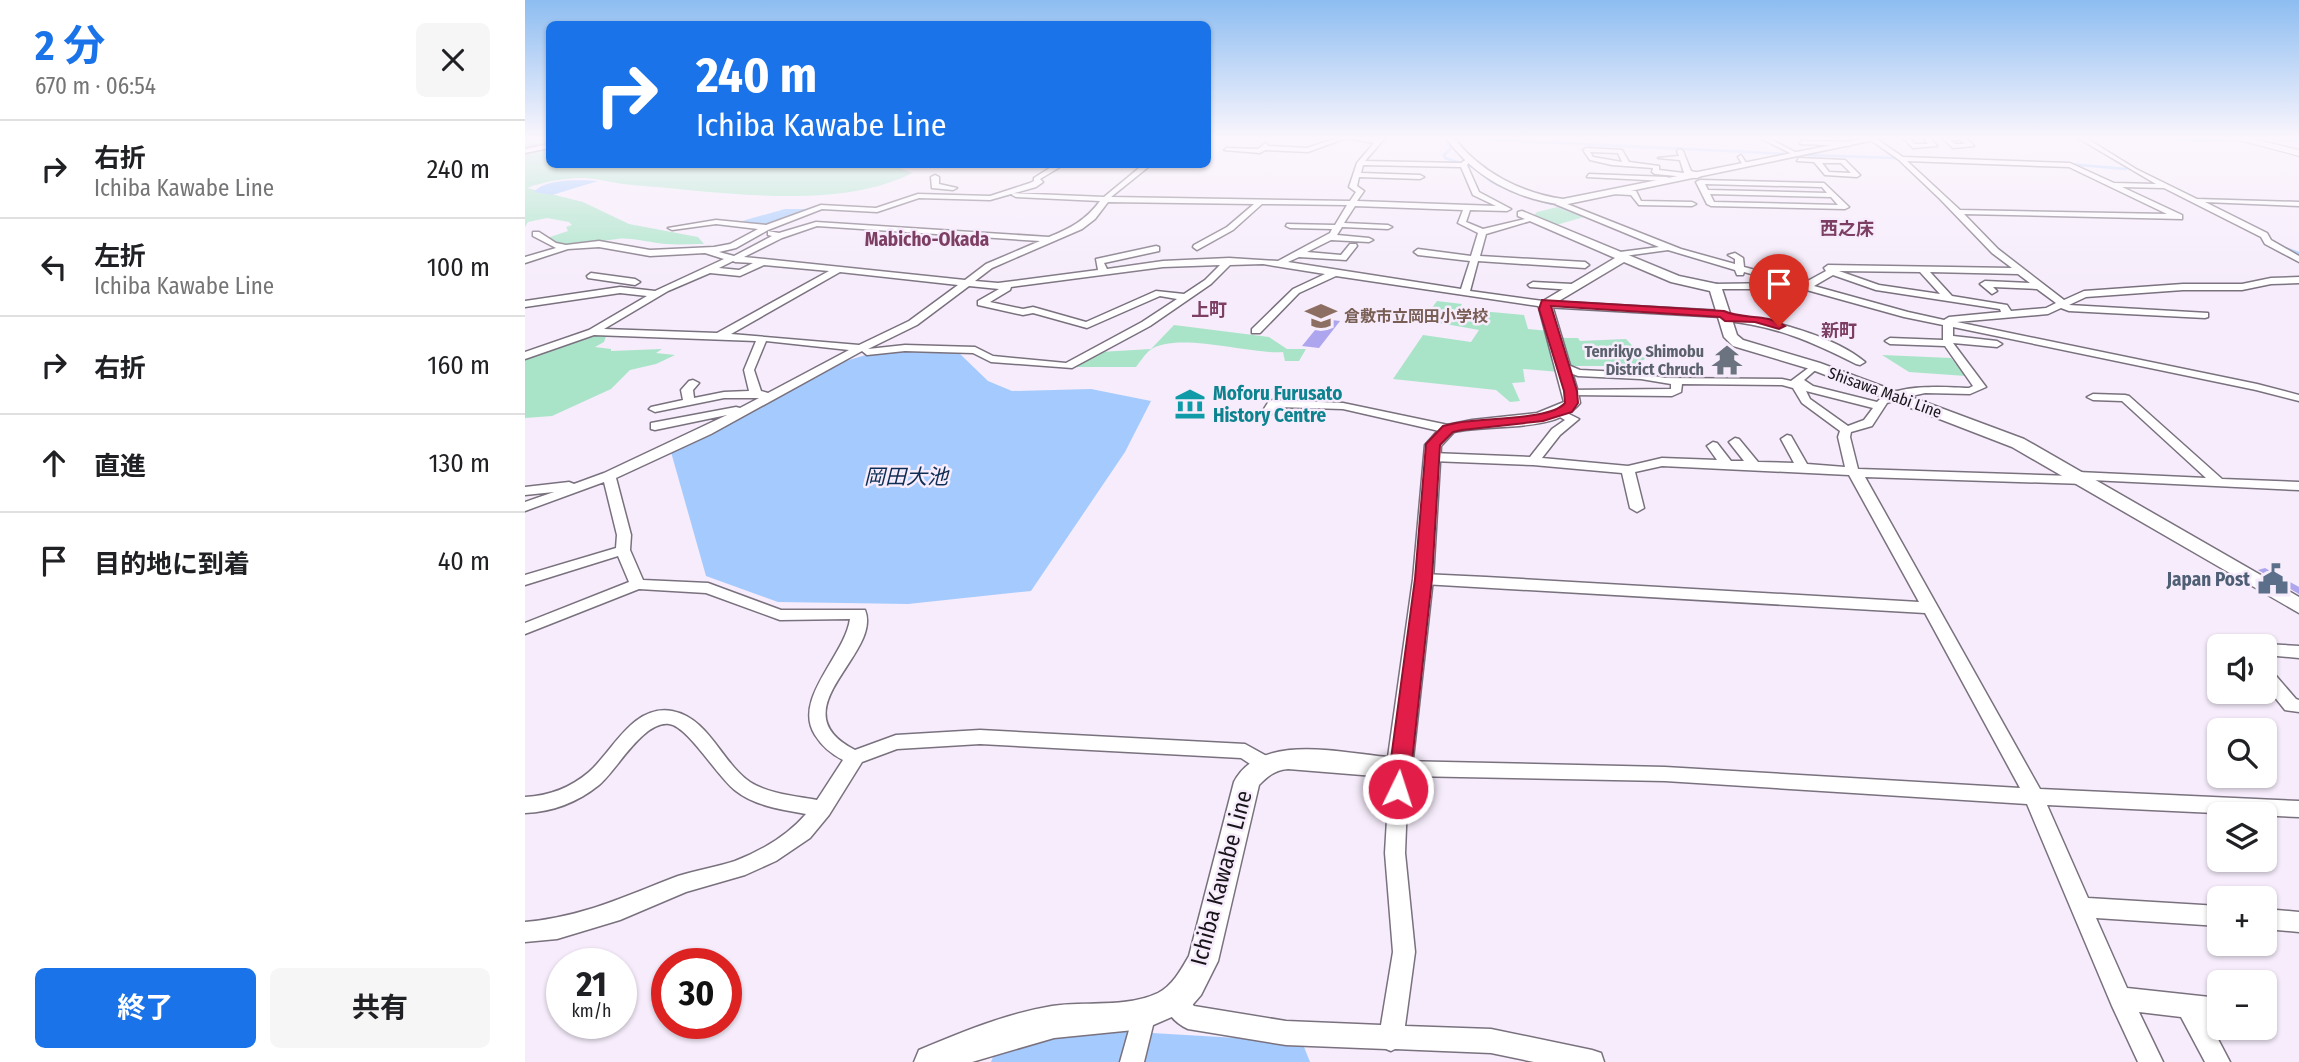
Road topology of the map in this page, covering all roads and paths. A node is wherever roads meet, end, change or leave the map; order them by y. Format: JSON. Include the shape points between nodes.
{"nodes":[{"id":1,"x":945,"y":188,"type":"edge"},
{"id":2,"x":1023,"y":188,"type":"edge"},
{"id":3,"x":1118,"y":188,"type":"edge"},
{"id":4,"x":1354,"y":188,"type":"edge"},
{"id":5,"x":1474,"y":188,"type":"edge"},
{"id":6,"x":1514,"y":188,"type":"edge"},
{"id":7,"x":1637,"y":188,"type":"edge"},
{"id":8,"x":1703,"y":188,"type":"edge"},
{"id":9,"x":1827,"y":188,"type":"edge"},
{"id":10,"x":1932,"y":188,"type":"edge"},
{"id":11,"x":2117,"y":188,"type":"edge"},
{"id":12,"x":2168,"y":188,"type":"edge"},
{"id":13,"x":1615,"y":192,"type":"junction"},
{"id":14,"x":1705,"y":192,"type":"junction"},
{"id":15,"x":1008,"y":193,"type":"junction"},
{"id":16,"x":1834,"y":195,"type":"junction"},
{"id":17,"x":1107,"y":199,"type":"junction"},
{"id":18,"x":2196,"y":200,"type":"junction"},
{"id":19,"x":1689,"y":202,"type":"dead end"},
{"id":20,"x":1259,"y":203,"type":"junction"},
{"id":21,"x":1352,"y":203,"type":"junction"},
{"id":22,"x":1559,"y":203,"type":"junction"},
{"id":23,"x":2299,"y":204,"type":"edge"},
{"id":24,"x":1467,"y":208,"type":"junction"},
{"id":25,"x":1507,"y":209,"type":"junction"},
{"id":26,"x":1958,"y":212,"type":"junction"},
{"id":27,"x":1522,"y":214,"type":"junction"},
{"id":28,"x":1534,"y":219,"type":"junction"},
{"id":29,"x":1290,"y":226,"type":"dead end"},
{"id":30,"x":1339,"y":226,"type":"junction"},
{"id":31,"x":1388,"y":227,"type":"dead end"},
{"id":32,"x":672,"y":228,"type":"dead end"},
{"id":33,"x":764,"y":228,"type":"junction"},
{"id":34,"x":1482,"y":232,"type":"junction"},
{"id":35,"x":536,"y":234,"type":"dead end"},
{"id":36,"x":779,"y":236,"type":"junction"},
{"id":37,"x":1330,"y":237,"type":"junction"},
{"id":38,"x":1048,"y":240,"type":"junction"},
{"id":39,"x":1369,"y":240,"type":"dead end"},
{"id":40,"x":568,"y":247,"type":"junction"},
{"id":41,"x":1353,"y":247,"type":"dead end"},
{"id":42,"x":1667,"y":248,"type":"junction"},
{"id":43,"x":1156,"y":249,"type":"dead end"},
{"id":44,"x":708,"y":251,"type":"junction"},
{"id":45,"x":1418,"y":252,"type":"dead end"},
{"id":46,"x":1196,"y":253,"type":"junction"},
{"id":47,"x":1298,"y":254,"type":"junction"},
{"id":48,"x":1622,"y":256,"type":"junction"},
{"id":49,"x":1732,"y":256,"type":"dead end"},
{"id":50,"x":733,"y":258,"type":"junction"},
{"id":51,"x":1474,"y":259,"type":"junction"},
{"id":52,"x":2299,"y":259,"type":"edge"},
{"id":53,"x":525,"y":260,"type":"edge"},
{"id":54,"x":1229,"y":261,"type":"junction"},
{"id":55,"x":763,"y":262,"type":"junction"},
{"id":56,"x":1280,"y":263,"type":"junction"},
{"id":57,"x":1585,"y":265,"type":"dead end"},
{"id":58,"x":1882,"y":268,"type":"junction"},
{"id":59,"x":1921,"y":268,"type":"junction"},
{"id":60,"x":1739,"y":269,"type":"junction"},
{"id":61,"x":708,"y":270,"type":"junction"},
{"id":62,"x":838,"y":270,"type":"junction"},
{"id":63,"x":1103,"y":271,"type":"junction"},
{"id":64,"x":2022,"y":271,"type":"junction"},
{"id":65,"x":1556,"y":272,"type":"dead end"},
{"id":66,"x":1832,"y":272,"type":"junction"},
{"id":67,"x":1335,"y":273,"type":"junction"},
{"id":68,"x":591,"y":276,"type":"dead end"},
{"id":69,"x":2299,"y":280,"type":"edge"},
{"id":70,"x":1019,"y":283,"type":"junction"},
{"id":71,"x":964,"y":285,"type":"junction"},
{"id":72,"x":1533,"y":285,"type":"dead end"},
{"id":73,"x":1555,"y":286,"type":"junction"},
{"id":74,"x":1803,"y":286,"type":"junction"},
{"id":75,"x":2042,"y":286,"type":"junction"},
{"id":76,"x":1713,"y":287,"type":"junction"},
{"id":77,"x":1748,"y":287,"type":"junction"},
{"id":78,"x":1572,"y":288,"type":"junction"},
{"id":79,"x":1903,"y":291,"type":"junction"},
{"id":80,"x":1992,"y":291,"type":"dead end"},
{"id":81,"x":643,"y":292,"type":"junction"},
{"id":82,"x":1465,"y":293,"type":"junction"},
{"id":83,"x":656,"y":294,"type":"junction"},
{"id":84,"x":1183,"y":297,"type":"junction"},
{"id":85,"x":1948,"y":297,"type":"junction"},
{"id":86,"x":2153,"y":303,"type":"dead end"},
{"id":87,"x":525,"y":304,"type":"edge"},
{"id":88,"x":1545,"y":304,"type":"junction"},
{"id":89,"x":2063,"y":304,"type":"junction"},
{"id":90,"x":1023,"y":312,"type":"junction"},
{"id":91,"x":2144,"y":312,"type":"junction"},
{"id":92,"x":2007,"y":314,"type":"junction"},
{"id":93,"x":2205,"y":315,"type":"dead end"},
{"id":94,"x":1725,"y":316,"type":"junction"},
{"id":95,"x":1006,"y":321,"type":"dead end"},
{"id":96,"x":1947,"y":325,"type":"junction"},
{"id":97,"x":1256,"y":331,"type":"dead end"},
{"id":98,"x":593,"y":332,"type":"junction"},
{"id":99,"x":719,"y":336,"type":"junction"},
{"id":100,"x":762,"y":338,"type":"junction"},
{"id":101,"x":1890,"y":341,"type":"dead end"},
{"id":102,"x":1948,"y":341,"type":"junction"},
{"id":103,"x":1997,"y":344,"type":"dead end"},
{"id":104,"x":859,"y":348,"type":"junction"},
{"id":105,"x":525,"y":356,"type":"edge"},
{"id":106,"x":832,"y":362,"type":"junction"},
{"id":107,"x":1860,"y":362,"type":"dead end"},
{"id":108,"x":1815,"y":366,"type":"junction"},
{"id":109,"x":1564,"y":367,"type":"junction"},
{"id":110,"x":1676,"y":382,"type":"junction"},
{"id":111,"x":693,"y":383,"type":"dead end"},
{"id":112,"x":1798,"y":387,"type":"junction"},
{"id":113,"x":1570,"y":391,"type":"junction"},
{"id":114,"x":1818,"y":392,"type":"junction"},
{"id":115,"x":761,"y":395,"type":"junction"},
{"id":116,"x":1895,"y":396,"type":"junction"},
{"id":117,"x":2093,"y":397,"type":"dead end"},
{"id":118,"x":2297,"y":397,"type":"edge"},
{"id":119,"x":689,"y":401,"type":"junction"},
{"id":120,"x":1880,"y":405,"type":"junction"},
{"id":121,"x":748,"y":408,"type":"junction"},
{"id":122,"x":655,"y":409,"type":"dead end"},
{"id":123,"x":1268,"y":412,"type":"dead end"},
{"id":124,"x":1559,"y":413,"type":"junction"},
{"id":125,"x":655,"y":426,"type":"dead end"},
{"id":126,"x":1448,"y":429,"type":"junction"},
{"id":127,"x":1846,"y":430,"type":"junction"},
{"id":128,"x":1787,"y":439,"type":"dead end"},
{"id":129,"x":1735,"y":442,"type":"dead end"},
{"id":130,"x":1713,"y":446,"type":"dead end"},
{"id":131,"x":1684,"y":452,"type":"dead end"},
{"id":132,"x":1431,"y":457,"type":"junction"},
{"id":133,"x":1533,"y":461,"type":"junction"},
{"id":134,"x":1696,"y":462,"type":"junction"},
{"id":135,"x":1726,"y":463,"type":"junction"},
{"id":136,"x":1752,"y":464,"type":"junction"},
{"id":137,"x":1803,"y":467,"type":"junction"},
{"id":138,"x":1628,"y":470,"type":"junction"},
{"id":139,"x":1854,"y":472,"type":"junction"},
{"id":140,"x":609,"y":476,"type":"junction"},
{"id":141,"x":2082,"y":478,"type":"junction"},
{"id":142,"x":2218,"y":482,"type":"junction"},
{"id":143,"x":583,"y":486,"type":"junction"},
{"id":144,"x":2299,"y":486,"type":"edge"},
{"id":145,"x":525,"y":491,"type":"edge"},
{"id":146,"x":527,"y":506,"type":"edge"},
{"id":147,"x":1637,"y":508,"type":"dead end"},
{"id":148,"x":525,"y":522,"type":"edge"},
{"id":149,"x":623,"y":550,"type":"junction"},
{"id":150,"x":1423,"y":579,"type":"junction"},
{"id":151,"x":525,"y":580,"type":"edge"},
{"id":152,"x":637,"y":584,"type":"junction"},
{"id":153,"x":2299,"y":606,"type":"edge"},
{"id":154,"x":1928,"y":608,"type":"junction"},
{"id":155,"x":525,"y":629,"type":"edge"},
{"id":156,"x":2277,"y":651,"type":"edge"},
{"id":157,"x":2299,"y":652,"type":"edge"},
{"id":158,"x":2277,"y":688,"type":"edge"},
{"id":159,"x":2299,"y":706,"type":"edge"},
{"id":160,"x":855,"y":757,"type":"junction"},
{"id":161,"x":1265,"y":764,"type":"junction"},
{"id":162,"x":1399,"y":768,"type":"junction"},
{"id":163,"x":2034,"y":797,"type":"junction"},
{"id":164,"x":525,"y":805,"type":"edge"},
{"id":165,"x":822,"y":809,"type":"junction"},
{"id":166,"x":2299,"y":809,"type":"edge"},
{"id":167,"x":2081,"y":907,"type":"junction"},
{"id":168,"x":2207,"y":915,"type":"edge"},
{"id":169,"x":2277,"y":920,"type":"edge"},
{"id":170,"x":2299,"y":922,"type":"edge"},
{"id":171,"x":525,"y":932,"type":"edge"},
{"id":172,"x":2120,"y":998,"type":"junction"},
{"id":173,"x":1174,"y":1001,"type":"junction"},
{"id":174,"x":2188,"y":1006,"type":"junction"},
{"id":175,"x":2207,"y":1008,"type":"edge"},
{"id":176,"x":1141,"y":1024,"type":"junction"},
{"id":177,"x":1391,"y":1039,"type":"junction"},
{"id":178,"x":931,"y":1062,"type":"edge"},
{"id":179,"x":1132,"y":1062,"type":"edge"},
{"id":180,"x":1592,"y":1062,"type":"edge"},
{"id":181,"x":2151,"y":1062,"type":"edge"},
{"id":182,"x":2218,"y":1062,"type":"edge"}],
"edges":[{"from":1,"to":15,"type":"street"},
{"from":2,"to":15,"type":"street"},
{"from":3,"to":17,"type":"street"},
{"from":4,"to":21,"type":"street","via":[[1360,191]]},
{"from":5,"to":25,"type":"street"},
{"from":6,"to":22,"type":"main road"},
{"from":7,"to":13,"type":"main road"},
{"from":8,"to":14,"type":"street"},
{"from":9,"to":16,"type":"street"},
{"from":10,"to":26,"type":"street"},
{"from":11,"to":26,"type":"street","via":[[2179,217]]},
{"from":12,"to":18,"type":"street"},
{"from":13,"to":19,"type":"street","via":[[1633,193],[1639,203]]},
{"from":13,"to":22,"type":"main road"},
{"from":14,"to":16,"type":"street"},
{"from":14,"to":16,"type":"street","via":[[1711,204],[1845,207]]},
{"from":15,"to":17,"type":"street"},
{"from":15,"to":33,"type":"street","via":[[979,199],[918,196],[877,210],[821,207]]},
{"from":17,"to":20,"type":"street"},
{"from":17,"to":38,"type":"street","via":[[1079,227]]},
{"from":18,"to":23,"type":"street"},
{"from":18,"to":52,"type":"street"},
{"from":20,"to":21,"type":"street"},
{"from":20,"to":46,"type":"street"},
{"from":21,"to":24,"type":"street"},
{"from":21,"to":30,"type":"street"},
{"from":22,"to":27,"type":"main road"},
{"from":22,"to":42,"type":"street"},
{"from":24,"to":25,"type":"street"},
{"from":24,"to":34,"type":"street","via":[[1462,223]]},
{"from":25,"to":27,"type":"street"},
{"from":26,"to":64,"type":"street","via":[[1994,251]]},
{"from":27,"to":28,"type":"main road"},
{"from":28,"to":34,"type":"street"},
{"from":28,"to":48,"type":"main road"},
{"from":29,"to":30,"type":"street"},
{"from":30,"to":31,"type":"street"},
{"from":30,"to":37,"type":"street"},
{"from":32,"to":33,"type":"street","via":[[716,222]]},
{"from":33,"to":36,"type":"street"},
{"from":33,"to":44,"type":"street","via":[[727,248]]},
{"from":34,"to":51,"type":"street"},
{"from":35,"to":40,"type":"street"},
{"from":36,"to":38,"type":"street","via":[[816,224]]},
{"from":36,"to":50,"type":"street"},
{"from":37,"to":39,"type":"street"},
{"from":37,"to":47,"type":"street"},
{"from":38,"to":71,"type":"street","via":[[999,260]]},
{"from":40,"to":44,"type":"street","via":[[607,244],[650,253]]},
{"from":40,"to":53,"type":"street"},
{"from":41,"to":47,"type":"street","via":[[1343,258]]},
{"from":42,"to":48,"type":"street"},
{"from":42,"to":60,"type":"street"},
{"from":43,"to":63,"type":"street","via":[[1099,261]]},
{"from":44,"to":50,"type":"street"},
{"from":45,"to":51,"type":"street"},
{"from":46,"to":54,"type":"street"},
{"from":46,"to":63,"type":"street"},
{"from":47,"to":56,"type":"street"},
{"from":48,"to":76,"type":"main road","via":[[1675,279]]},
{"from":48,"to":78,"type":"main road"},
{"from":49,"to":60,"type":"street","via":[[1738,258]]},
{"from":50,"to":55,"type":"street"},
{"from":50,"to":61,"type":"street"},
{"from":51,"to":57,"type":"street"},
{"from":51,"to":82,"type":"street"},
{"from":54,"to":56,"type":"street"},
{"from":54,"to":84,"type":"street","via":[[1208,282]]},
{"from":55,"to":61,"type":"street","via":[[740,272]]},
{"from":55,"to":62,"type":"street"},
{"from":56,"to":67,"type":"street"},
{"from":58,"to":59,"type":"street"},
{"from":58,"to":66,"type":"street","via":[[1828,268]]},
{"from":58,"to":79,"type":"street"},
{"from":59,"to":64,"type":"street"},
{"from":59,"to":85,"type":"street"},
{"from":60,"to":74,"type":"street"},
{"from":60,"to":77,"type":"street"},
{"from":61,"to":83,"type":"street"},
{"from":62,"to":71,"type":"street"},
{"from":62,"to":99,"type":"street"},
{"from":63,"to":70,"type":"street"},
{"from":64,"to":75,"type":"street"},
{"from":65,"to":73,"type":"street"},
{"from":66,"to":74,"type":"street"},
{"from":66,"to":79,"type":"street","via":[[1875,288]]},
{"from":67,"to":82,"type":"street"},
{"from":67,"to":97,"type":"street","via":[[1296,291]]},
{"from":68,"to":81,"type":"street","via":[[654,285]]},
{"from":69,"to":89,"type":"street","via":[[2090,293]]},
{"from":70,"to":71,"type":"street"},
{"from":70,"to":90,"type":"street","via":[[981,303]]},
{"from":71,"to":104,"type":"street","via":[[913,323]]},
{"from":72,"to":73,"type":"street"},
{"from":73,"to":78,"type":"street"},
{"from":74,"to":77,"type":"street"},
{"from":74,"to":96,"type":"street"},
{"from":75,"to":80,"type":"street","via":[[1985,284]]},
{"from":75,"to":89,"type":"street"},
{"from":76,"to":77,"type":"street"},
{"from":76,"to":94,"type":"main road","name":"Shisawa Mabi Line"},
{"from":78,"to":88,"type":"main road"},
{"from":79,"to":85,"type":"street"},
{"from":81,"to":83,"type":"street"},
{"from":81,"to":87,"type":"street","via":[[620,290]]},
{"from":82,"to":88,"type":"street"},
{"from":83,"to":98,"type":"street"},
{"from":84,"to":90,"type":"street","via":[[1159,292],[1087,325],[1033,310]]},
{"from":84,"to":106,"type":"street","via":[[1146,324],[1068,366],[991,359],[975,350],[905,348],[878,349]]},
{"from":85,"to":92,"type":"street","via":[[2004,307]]},
{"from":86,"to":91,"type":"street","via":[[2131,303]]},
{"from":88,"to":94,"type":"street"},
{"from":88,"to":109,"type":"main road"},
{"from":89,"to":91,"type":"street"},
{"from":89,"to":92,"type":"street","via":[[2048,311]]},
{"from":90,"to":95,"type":"street"},
{"from":91,"to":93,"type":"street"},
{"from":92,"to":96,"type":"street","via":[[1957,318]]},
{"from":94,"to":107,"type":"street","via":[[1803,332]]},
{"from":94,"to":108,"type":"main road","name":"Shisawa Mabi Line","via":[[1731,337],[1738,343]]},
{"from":96,"to":102,"type":"street"},
{"from":96,"to":118,"type":"street"},
{"from":98,"to":99,"type":"street"},
{"from":98,"to":105,"type":"street"},
{"from":99,"to":100,"type":"street"},
{"from":100,"to":104,"type":"street"},
{"from":100,"to":115,"type":"street","via":[[749,370]]},
{"from":101,"to":102,"type":"street"},
{"from":102,"to":103,"type":"street"},
{"from":102,"to":116,"type":"street","via":[[1980,387]]},
{"from":104,"to":106,"type":"street"},
{"from":106,"to":115,"type":"street"},
{"from":108,"to":114,"type":"street","via":[[1797,382]]},
{"from":108,"to":116,"type":"main road","name":"Shisawa Mabi Line"},
{"from":109,"to":110,"type":"street","via":[[1584,374]]},
{"from":109,"to":113,"type":"main road"},
{"from":110,"to":112,"type":"street","via":[[1782,382]]},
{"from":110,"to":113,"type":"street","via":[[1677,390],[1672,393]]},
{"from":111,"to":119,"type":"street","via":[[687,390]]},
{"from":112,"to":114,"type":"street"},
{"from":112,"to":127,"type":"street","via":[[1806,401]]},
{"from":113,"to":124,"type":"main road","via":[[1572,403]]},
{"from":114,"to":120,"type":"street"},
{"from":115,"to":119,"type":"street"},
{"from":115,"to":121,"type":"street"},
{"from":116,"to":120,"type":"street"},
{"from":116,"to":141,"type":"main road","name":"Shisawa Mabi Line","via":[[2002,435]]},
{"from":117,"to":142,"type":"street","via":[[2126,398]]},
{"from":119,"to":122,"type":"street"},
{"from":120,"to":127,"type":"street","via":[[1868,423]]},
{"from":121,"to":125,"type":"street"},
{"from":121,"to":140,"type":"street"},
{"from":123,"to":126,"type":"street","via":[[1273,404],[1343,406]]},
{"from":124,"to":126,"type":"main road"},
{"from":124,"to":133,"type":"street","via":[[1573,419]]},
{"from":126,"to":132,"type":"main road","via":[[1433,444]]},
{"from":127,"to":139,"type":"street"},
{"from":128,"to":137,"type":"street"},
{"from":129,"to":136,"type":"street"},
{"from":130,"to":135,"type":"street"},
{"from":131,"to":134,"type":"street"},
{"from":132,"to":133,"type":"street"},
{"from":132,"to":150,"type":"main road"},
{"from":133,"to":138,"type":"street"},
{"from":134,"to":135,"type":"street"},
{"from":134,"to":138,"type":"street","via":[[1653,463]]},
{"from":135,"to":136,"type":"street"},
{"from":136,"to":137,"type":"street"},
{"from":137,"to":139,"type":"street"},
{"from":138,"to":147,"type":"street"},
{"from":139,"to":141,"type":"street"},
{"from":139,"to":154,"type":"street"},
{"from":140,"to":143,"type":"street"},
{"from":140,"to":149,"type":"street","via":[[624,535]]},
{"from":141,"to":142,"type":"street"},
{"from":141,"to":153,"type":"main road","name":"Shisawa Mabi Line"},
{"from":142,"to":144,"type":"street"},
{"from":143,"to":145,"type":"street"},
{"from":143,"to":146,"type":"street"},
{"from":146,"to":148,"type":"street"},
{"from":149,"to":151,"type":"street"},
{"from":149,"to":152,"type":"street"},
{"from":150,"to":154,"type":"street","via":[[1613,586]]},
{"from":150,"to":162,"type":"main road"},
{"from":152,"to":155,"type":"street"},
{"from":152,"to":160,"type":"street","via":[[709,587],[780,615],[859,614],[851,645],[815,708],[819,730],[844,754]]},
{"from":154,"to":163,"type":"street"},
{"from":156,"to":157,"type":"street"},
{"from":158,"to":159,"type":"street","via":[[2291,705]]},
{"from":160,"to":161,"type":"street","via":[[896,742],[979,737],[1245,751]]},
{"from":160,"to":165,"type":"street"},
{"from":161,"to":162,"type":"main road","via":[[1287,759]]},
{"from":161,"to":173,"type":"main road","name":"Ichiba Kawabe Line","via":[[1247,782],[1203,961]]},
{"from":162,"to":163,"type":"street","via":[[1665,774]]},
{"from":162,"to":177,"type":"street","via":[[1395,853],[1404,952]]},
{"from":163,"to":166,"type":"street"},
{"from":163,"to":167,"type":"street"},
{"from":164,"to":165,"type":"street","via":[[546,804],[573,793],[594,779],[634,733],[668,717],[685,722],[746,789]]},
{"from":165,"to":171,"type":"street","via":[[803,832],[738,869],[570,925]]},
{"from":167,"to":168,"type":"street"},
{"from":167,"to":172,"type":"street"},
{"from":169,"to":170,"type":"street"},
{"from":172,"to":174,"type":"street"},
{"from":172,"to":181,"type":"street"},
{"from":173,"to":176,"type":"main road","name":"Ichiba Kawabe Line"},
{"from":173,"to":177,"type":"street","via":[[1188,1017],[1286,1033]]},
{"from":174,"to":175,"type":"street"},
{"from":174,"to":182,"type":"street"},
{"from":176,"to":178,"type":"main road","name":"Ichiba Kawabe Line","via":[[1052,1022],[971,1044]]},
{"from":176,"to":179,"type":"street"},
{"from":177,"to":180,"type":"street","via":[[1491,1041]]}]}
